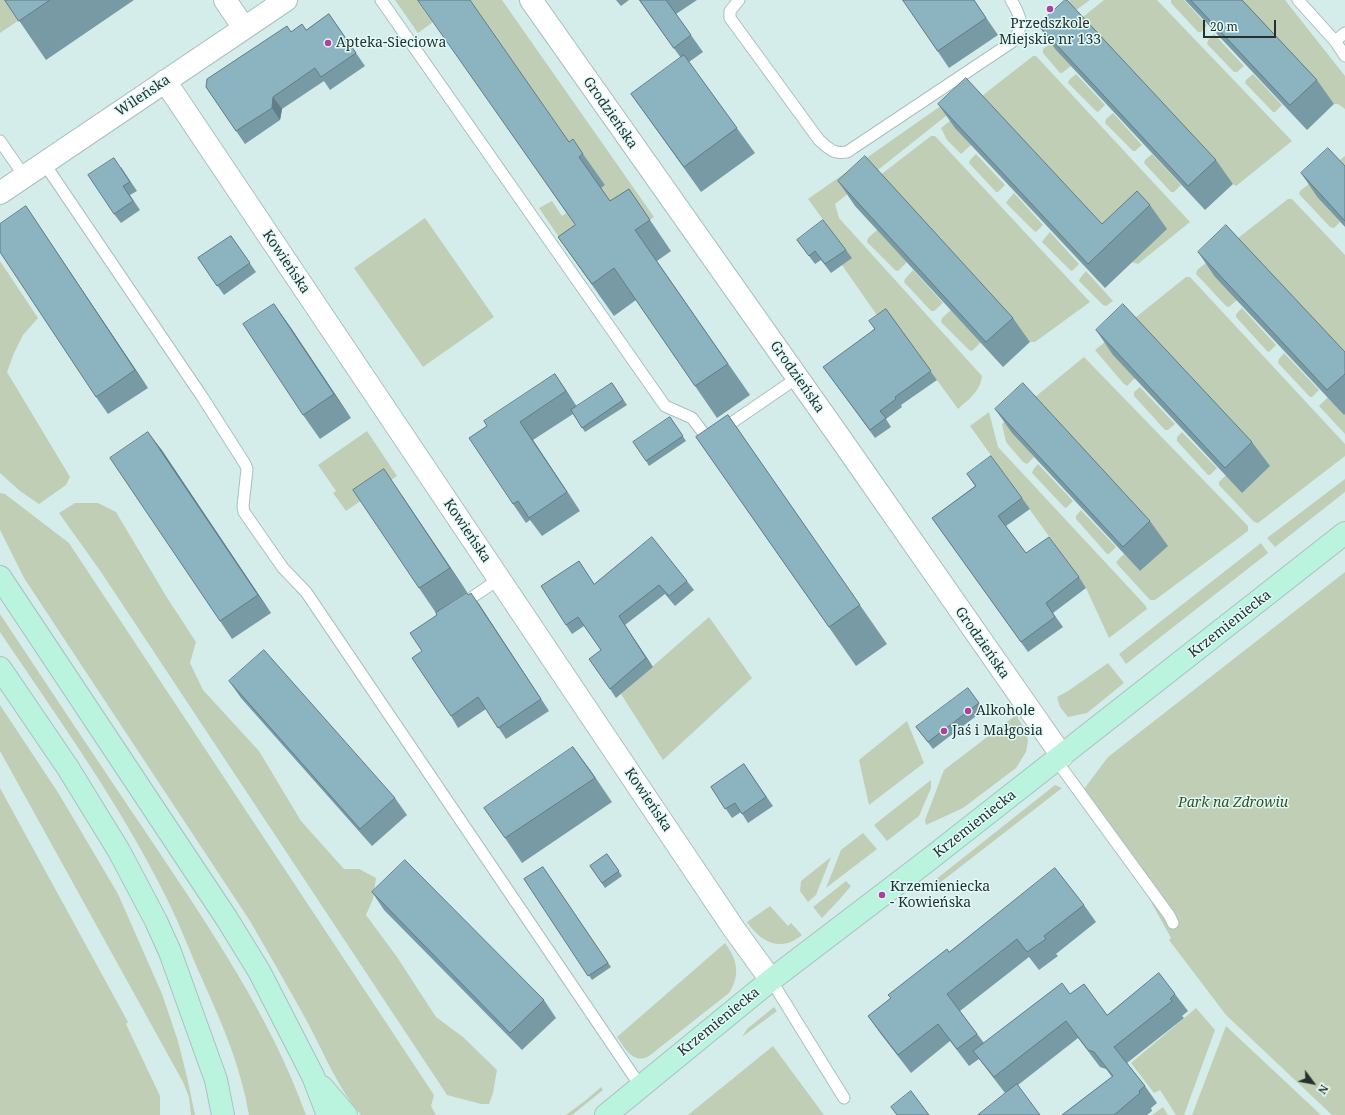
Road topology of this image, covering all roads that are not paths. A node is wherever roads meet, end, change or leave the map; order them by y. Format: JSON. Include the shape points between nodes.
{"nodes":[{"id":1,"x":226,"y":0,"type":"edge"},
{"id":2,"x":286,"y":0,"type":"edge"},
{"id":3,"x":382,"y":0,"type":"edge"},
{"id":4,"x":531,"y":0,"type":"edge"},
{"id":5,"x":739,"y":0,"type":"edge"},
{"id":6,"x":1011,"y":0,"type":"edge"},
{"id":7,"x":1298,"y":0,"type":"edge"},
{"id":8,"x":244,"y":28,"type":"junction"},
{"id":9,"x":1345,"y":33,"type":"edge"},
{"id":10,"x":1335,"y":40,"type":"junction"},
{"id":11,"x":1345,"y":56,"type":"edge"},
{"id":12,"x":165,"y":81,"type":"junction"},
{"id":13,"x":0,"y":141,"type":"edge"},
{"id":14,"x":44,"y":163,"type":"junction"},
{"id":15,"x":25,"y":177,"type":"junction"},
{"id":16,"x":0,"y":193,"type":"edge"},
{"id":17,"x":797,"y":378,"type":"junction"},
{"id":18,"x":1345,"y":533,"type":"edge"},
{"id":19,"x":0,"y":577,"type":"edge"},
{"id":20,"x":499,"y":579,"type":"junction"},
{"id":21,"x":450,"y":612,"type":"edge"},
{"id":22,"x":0,"y":668,"type":"edge"},
{"id":23,"x":1059,"y":758,"type":"junction"},
{"id":24,"x":1172,"y":923,"type":"dead end"},
{"id":25,"x":771,"y":980,"type":"junction"},
{"id":26,"x":313,"y":1076,"type":"junction"},
{"id":27,"x":641,"y":1087,"type":"junction"},
{"id":28,"x":844,"y":1098,"type":"dead end"},
{"id":29,"x":223,"y":1115,"type":"edge"},
{"id":30,"x":328,"y":1115,"type":"edge"},
{"id":31,"x":346,"y":1115,"type":"edge"},
{"id":32,"x":606,"y":1115,"type":"edge"}],
"edges":[{"from":1,"to":8,"type":"street"},
{"from":2,"to":8,"type":"street","name":"Wileńska"},
{"from":3,"to":17,"type":"lane","via":[[665,406],[692,418],[708,439]]},
{"from":4,"to":17,"type":"street","name":"Grodzieńska"},
{"from":5,"to":6,"type":"lane","via":[[730,11],[730,18],[819,140],[832,151],[839,153],[847,152],[1012,42],[1020,26],[1018,13]]},
{"from":7,"to":10,"type":"lane"},
{"from":8,"to":12,"type":"street","name":"Wileńska"},
{"from":9,"to":10,"type":"lane"},
{"from":10,"to":11,"type":"lane"},
{"from":12,"to":14,"type":"street","name":"Wileńska"},
{"from":12,"to":20,"type":"street","name":"Kowieńska"},
{"from":13,"to":15,"type":"lane"},
{"from":14,"to":15,"type":"street","name":"Wileńska"},
{"from":14,"to":27,"type":"lane","via":[[245,464],[247,470],[244,512],[282,568],[306,592]]},
{"from":15,"to":16,"type":"street","name":"Wileńska"},
{"from":17,"to":23,"type":"street","name":"Grodzieńska"},
{"from":18,"to":23,"type":"main road","name":"Krzemieniecka"},
{"from":19,"to":26,"type":"main road","via":[[227,919],[259,971]]},
{"from":20,"to":21,"type":"lane"},
{"from":20,"to":25,"type":"street","name":"Kowieńska"},
{"from":22,"to":29,"type":"main road","via":[[68,768],[119,851],[156,921],[170,952],[216,1080]]},
{"from":23,"to":24,"type":"lane","via":[[1169,915]]},
{"from":23,"to":25,"type":"main road","name":"Krzemieniecka"},
{"from":25,"to":27,"type":"main road","name":"Krzemieniecka"},
{"from":25,"to":28,"type":"lane"},
{"from":26,"to":30,"type":"main road"},
{"from":26,"to":31,"type":"main road"},
{"from":27,"to":32,"type":"main road","name":"Krzemieniecka"}]}
